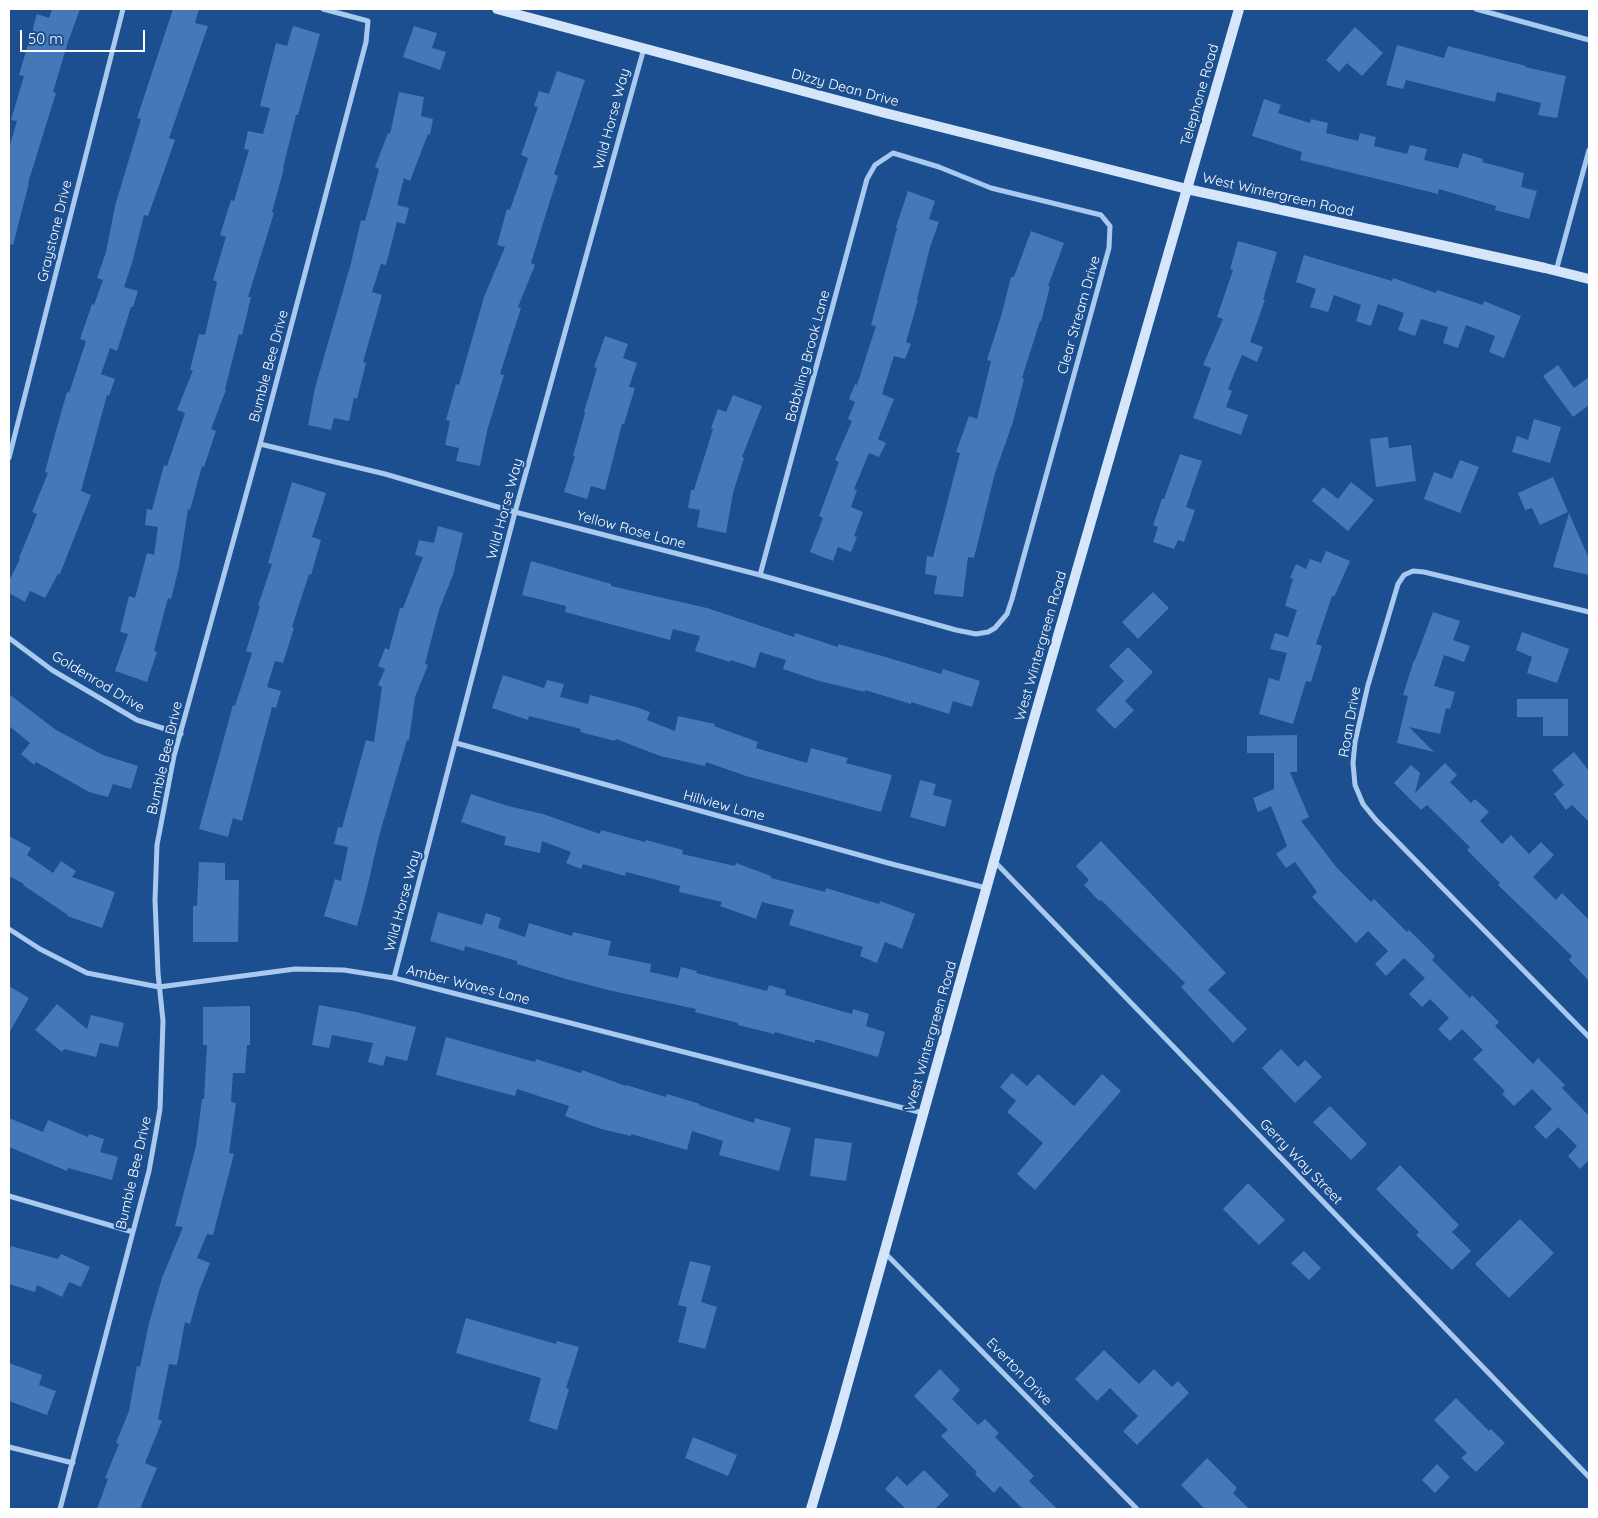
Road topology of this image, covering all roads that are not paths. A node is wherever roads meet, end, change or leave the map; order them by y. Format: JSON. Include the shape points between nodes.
{"nodes":[{"id":1,"x":123,"y":9,"type":"edge"},
{"id":2,"x":323,"y":9,"type":"edge"},
{"id":3,"x":496,"y":9,"type":"edge"},
{"id":4,"x":1238,"y":9,"type":"edge"},
{"id":5,"x":1476,"y":9,"type":"edge"},
{"id":6,"x":1589,"y":40,"type":"edge"},
{"id":7,"x":644,"y":48,"type":"junction"},
{"id":8,"x":1589,"y":150,"type":"edge"},
{"id":9,"x":893,"y":153,"type":"joint"},
{"id":10,"x":1187,"y":189,"type":"junction"},
{"id":11,"x":1556,"y":271,"type":"junction"},
{"id":12,"x":1589,"y":280,"type":"edge"},
{"id":13,"x":260,"y":444,"type":"junction"},
{"id":14,"x":9,"y":458,"type":"edge"},
{"id":15,"x":515,"y":512,"type":"junction"},
{"id":16,"x":760,"y":576,"type":"junction"},
{"id":17,"x":1589,"y":612,"type":"edge"},
{"id":18,"x":995,"y":628,"type":"joint"},
{"id":19,"x":9,"y":638,"type":"edge"},
{"id":20,"x":181,"y":734,"type":"junction"},
{"id":21,"x":456,"y":743,"type":"junction"},
{"id":22,"x":995,"y":862,"type":"junction"},
{"id":23,"x":987,"y":888,"type":"junction"},
{"id":24,"x":9,"y":929,"type":"edge"},
{"id":25,"x":394,"y":978,"type":"junction"},
{"id":26,"x":159,"y":987,"type":"junction"},
{"id":27,"x":1589,"y":1037,"type":"edge"},
{"id":28,"x":924,"y":1113,"type":"junction"},
{"id":29,"x":9,"y":1196,"type":"edge"},
{"id":30,"x":133,"y":1232,"type":"junction"},
{"id":31,"x":884,"y":1252,"type":"junction"},
{"id":32,"x":9,"y":1447,"type":"edge"},
{"id":33,"x":72,"y":1463,"type":"junction"},
{"id":34,"x":1589,"y":1477,"type":"edge"},
{"id":35,"x":60,"y":1509,"type":"edge"},
{"id":36,"x":811,"y":1509,"type":"edge"},
{"id":37,"x":1137,"y":1509,"type":"edge"}],
"edges":[{"from":1,"to":14,"type":"street","name":"Graystone Drive"},
{"from":2,"to":13,"type":"street","name":"Bumble Bee Drive","via":[[368,21],[365,49]]},
{"from":3,"to":7,"type":"main road","name":"Dizzy Dean Drive"},
{"from":4,"to":10,"type":"main road","name":"Telephone Road"},
{"from":5,"to":6,"type":"street"},
{"from":7,"to":10,"type":"main road","name":"Dizzy Dean Drive","via":[[884,113]]},
{"from":7,"to":15,"type":"street","name":"Wild Horse Way"},
{"from":8,"to":11,"type":"street"},
{"from":9,"to":16,"type":"street","name":"Babbling Brook Lane","via":[[875,166],[867,179]]},
{"from":9,"to":18,"type":"street","name":"Clear Stream Drive","via":[[991,188],[1101,215],[1110,226],[1109,248],[1012,599],[1007,614]]},
{"from":10,"to":11,"type":"main road","name":"West Wintergreen Road"},
{"from":10,"to":22,"type":"main road","name":"West Wintergreen Road"},
{"from":11,"to":12,"type":"main road","name":"West Wintergreen Road"},
{"from":13,"to":15,"type":"street","name":"Yellow Rose Lane","via":[[385,474]]},
{"from":13,"to":20,"type":"street","name":"Bumble Bee Drive"},
{"from":15,"to":16,"type":"street","name":"Yellow Rose Lane"},
{"from":15,"to":21,"type":"street","name":"Wild Horse Way"},
{"from":16,"to":18,"type":"street","name":"Yellow Rose Lane","via":[[956,630],[976,634]]},
{"from":17,"to":27,"type":"street","name":"Roan Drive","via":[[1424,572],[1413,571],[1404,575],[1398,584],[1368,685],[1353,763],[1355,785],[1376,820]]},
{"from":19,"to":20,"type":"street","name":"Goldenrod Drive","via":[[52,670],[137,720]]},
{"from":20,"to":26,"type":"street","name":"Bumble Bee Drive","via":[[157,845],[155,900]]},
{"from":21,"to":23,"type":"street","name":"Hillview Lane"},
{"from":21,"to":25,"type":"street","name":"Wild Horse Way"},
{"from":22,"to":23,"type":"main road","name":"West Wintergreen Road"},
{"from":22,"to":34,"type":"street","name":"Gerry Way Street"},
{"from":23,"to":28,"type":"main road","name":"West Wintergreen Road"},
{"from":24,"to":26,"type":"street","name":"Amber Waves Lane","via":[[87,973]]},
{"from":25,"to":26,"type":"street","name":"Amber Waves Lane","via":[[344,970],[295,969]]},
{"from":25,"to":28,"type":"street","name":"Amber Waves Lane"},
{"from":26,"to":30,"type":"street","name":"Bumble Bee Drive","via":[[163,1021],[160,1109],[149,1171]]},
{"from":28,"to":31,"type":"main road","name":"West Wintergreen Road"},
{"from":29,"to":30,"type":"street"},
{"from":30,"to":33,"type":"street","name":"Bumble Bee Drive"},
{"from":31,"to":36,"type":"main road","name":"West Wintergreen Road"},
{"from":31,"to":37,"type":"street","name":"Everton Drive"},
{"from":32,"to":33,"type":"street"},
{"from":33,"to":35,"type":"street","name":"Bumble Bee Drive"}]}
